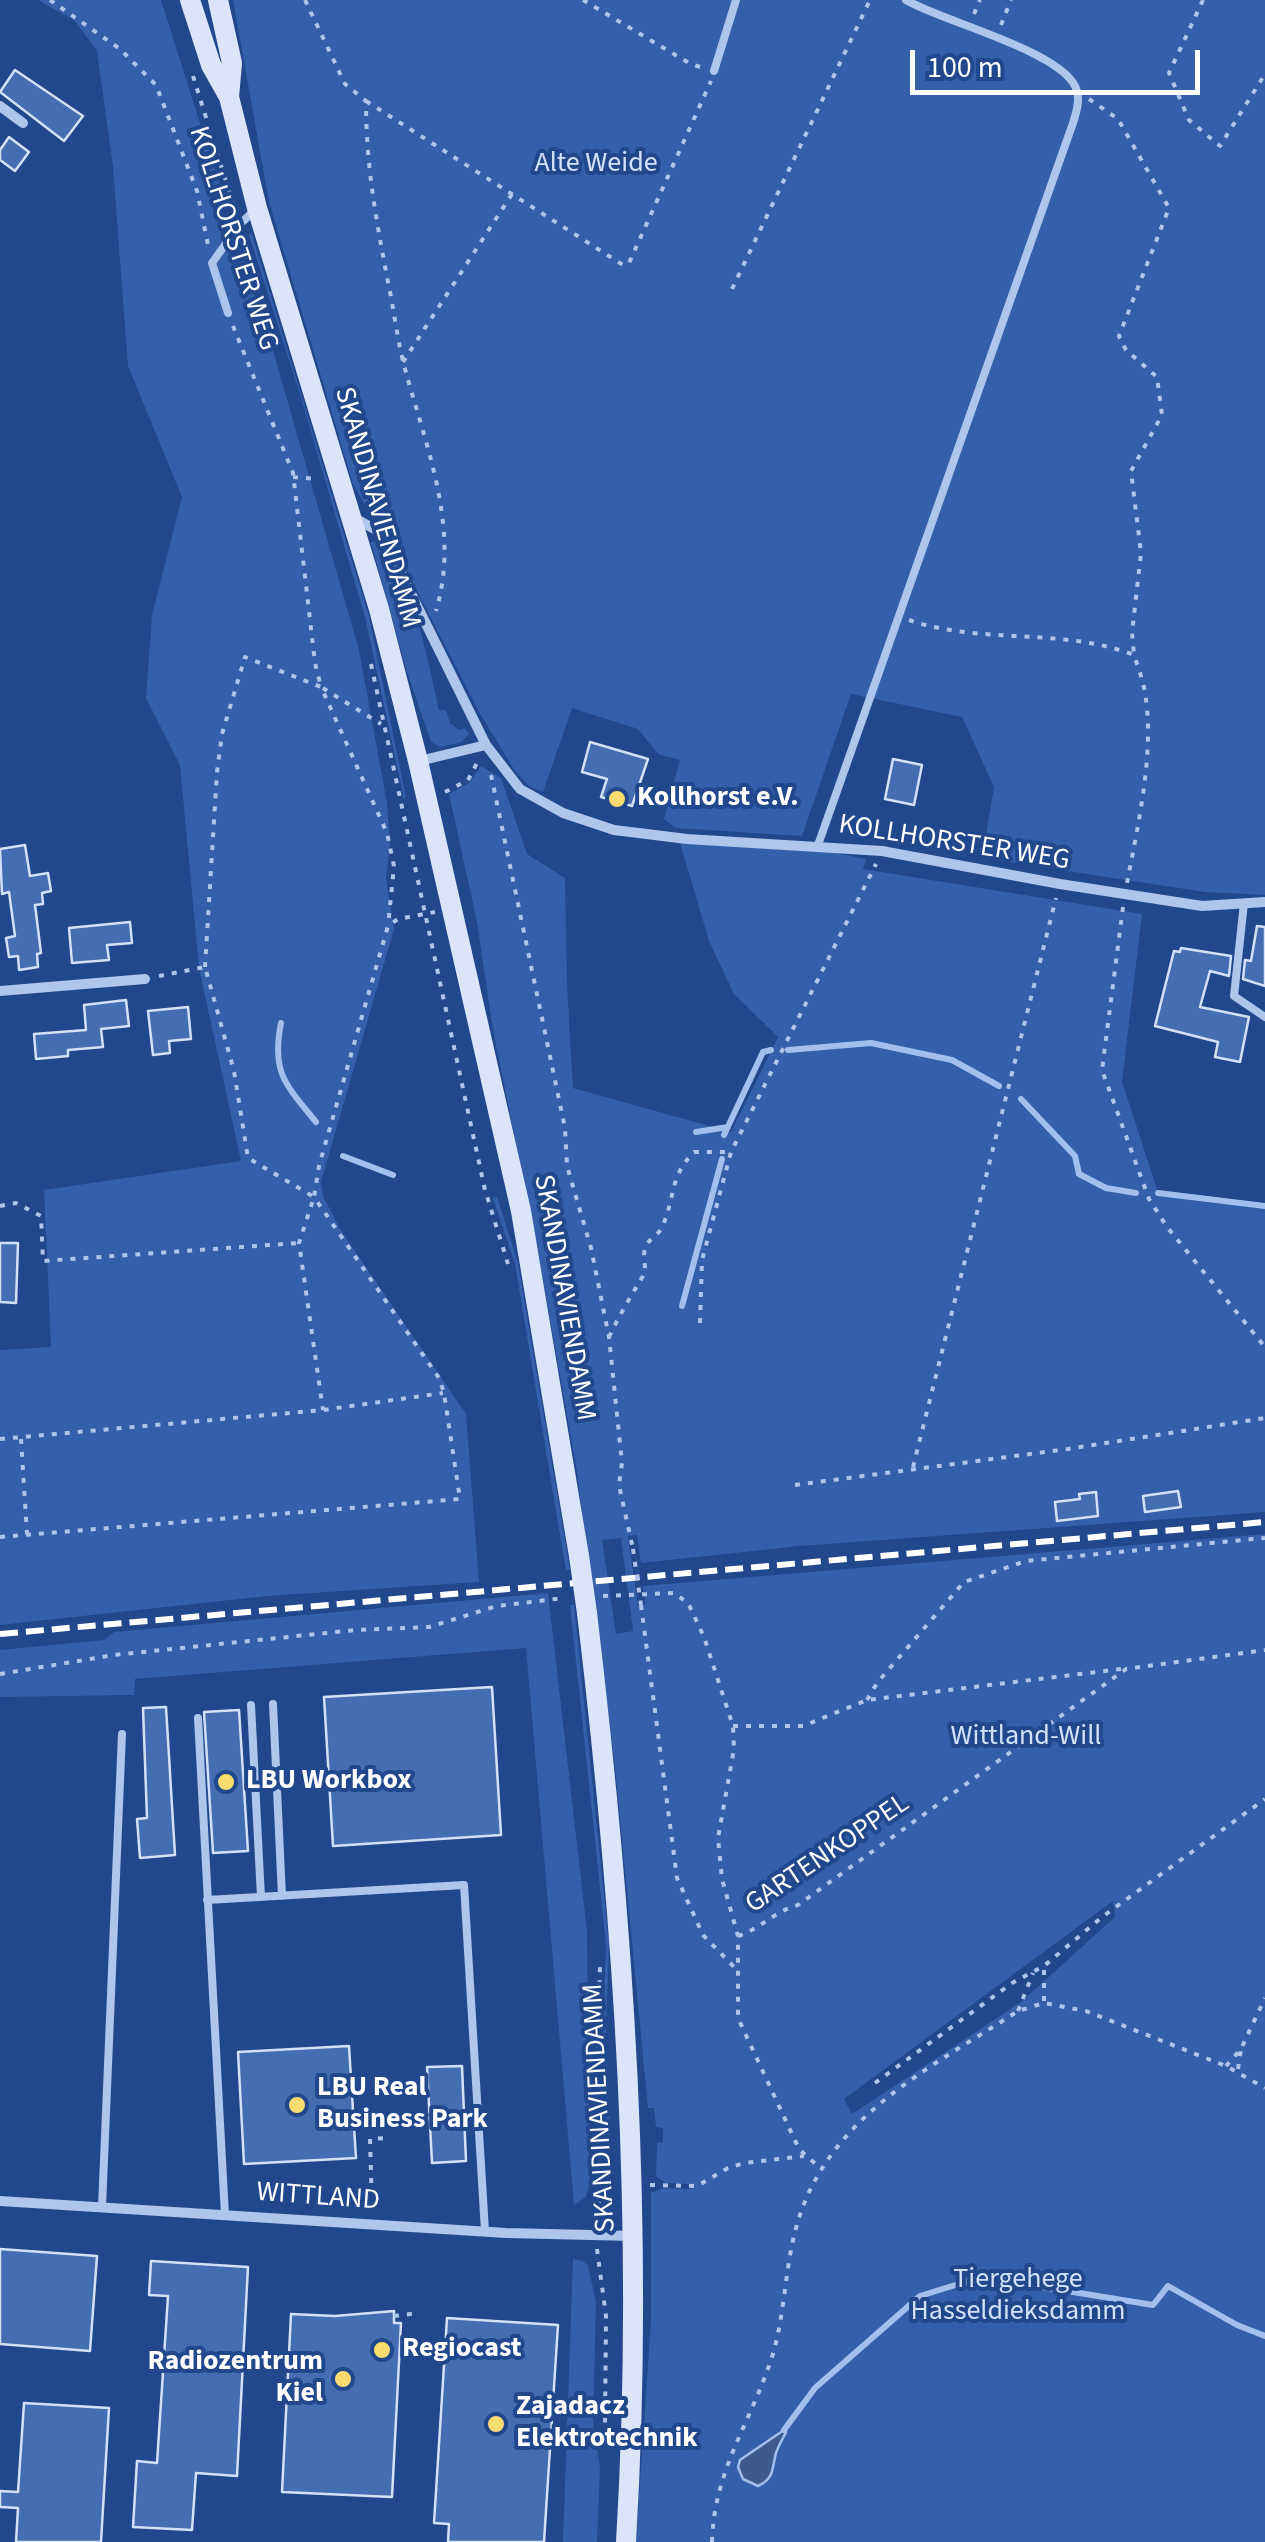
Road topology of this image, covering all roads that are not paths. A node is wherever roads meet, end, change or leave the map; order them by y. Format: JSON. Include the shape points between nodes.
{"nodes":[{"id":1,"x":190,"y":0,"type":"edge"},
{"id":2,"x":218,"y":0,"type":"edge"},
{"id":3,"x":736,"y":0,"type":"edge"},
{"id":4,"x":906,"y":0,"type":"edge"},
{"id":5,"x":714,"y":71,"type":"road end"},
{"id":6,"x":229,"y":97,"type":"junction"},
{"id":7,"x":0,"y":106,"type":"edge"},
{"id":8,"x":23,"y":123,"type":"dead end"},
{"id":9,"x":256,"y":208,"type":"junction"},
{"id":10,"x":228,"y":313,"type":"road end"},
{"id":11,"x":352,"y":517,"type":"junction"},
{"id":12,"x":486,"y":745,"type":"junction"},
{"id":13,"x":418,"y":761,"type":"junction"},
{"id":14,"x":818,"y":845,"type":"junction"},
{"id":15,"x":1265,"y":902,"type":"edge"},
{"id":16,"x":1244,"y":903,"type":"junction"},
{"id":17,"x":145,"y":980,"type":"road end"},
{"id":18,"x":0,"y":991,"type":"edge"},
{"id":19,"x":1265,"y":1017,"type":"edge"},
{"id":20,"x":273,"y":1704,"type":"dead end"},
{"id":21,"x":251,"y":1705,"type":"dead end"},
{"id":22,"x":198,"y":1718,"type":"dead end"},
{"id":23,"x":122,"y":1734,"type":"dead end"},
{"id":24,"x":282,"y":1896,"type":"junction"},
{"id":25,"x":261,"y":1897,"type":"junction"},
{"id":26,"x":207,"y":1900,"type":"junction"},
{"id":27,"x":0,"y":2200,"type":"edge"},
{"id":28,"x":102,"y":2207,"type":"junction"},
{"id":29,"x":226,"y":2215,"type":"junction"},
{"id":30,"x":485,"y":2231,"type":"junction"},
{"id":31,"x":634,"y":2236,"type":"junction"},
{"id":32,"x":626,"y":2542,"type":"edge"}],
"edges":[{"from":1,"to":6,"type":"main road","name":"SKANDINAVIENDAMM"},
{"from":2,"to":6,"type":"main road","name":"SKANDINAVIENDAMM","via":[[232,63]]},
{"from":3,"to":5,"type":"lane"},
{"from":4,"to":14,"type":"lane","via":[[1048,59],[1077,90],[1073,123]]},
{"from":6,"to":9,"type":"main road","name":"SKANDINAVIENDAMM"},
{"from":7,"to":8,"type":"street"},
{"from":9,"to":10,"type":"lane","name":"KOLLHORSTER WEG","via":[[212,262]]},
{"from":9,"to":11,"type":"main road","name":"SKANDINAVIENDAMM"},
{"from":11,"to":12,"type":"street","name":"KOLLHORSTER WEG","via":[[386,544]]},
{"from":11,"to":13,"type":"main road","name":"SKANDINAVIENDAMM"},
{"from":12,"to":13,"type":"street"},
{"from":12,"to":14,"type":"street","name":"KOLLHORSTER WEG","via":[[520,789],[592,824],[636,834]]},
{"from":13,"to":31,"type":"main road","name":"SKANDINAVIENDAMM","bridge":true,"via":[[521,1211],[587,1602],[610,1807]]},
{"from":14,"to":16,"type":"street","name":"KOLLHORSTER WEG","via":[[1202,906]]},
{"from":15,"to":16,"type":"street","name":"KOLLHORSTER WEG"},
{"from":16,"to":19,"type":"lane","via":[[1234,996]]},
{"from":17,"to":18,"type":"street"},
{"from":20,"to":24,"type":"lane"},
{"from":21,"to":25,"type":"lane"},
{"from":22,"to":26,"type":"lane"},
{"from":23,"to":28,"type":"lane"},
{"from":24,"to":25,"type":"lane"},
{"from":24,"to":30,"type":"lane","via":[[464,1884]]},
{"from":25,"to":26,"type":"lane"},
{"from":26,"to":29,"type":"lane"},
{"from":27,"to":28,"type":"street","name":"WITTLAND"},
{"from":28,"to":29,"type":"street","name":"WITTLAND"},
{"from":29,"to":30,"type":"street","name":"WITTLAND"},
{"from":30,"to":31,"type":"street","name":"WITTLAND"},
{"from":31,"to":32,"type":"main road","name":"SKANDINAVIENDAMM"}]}
